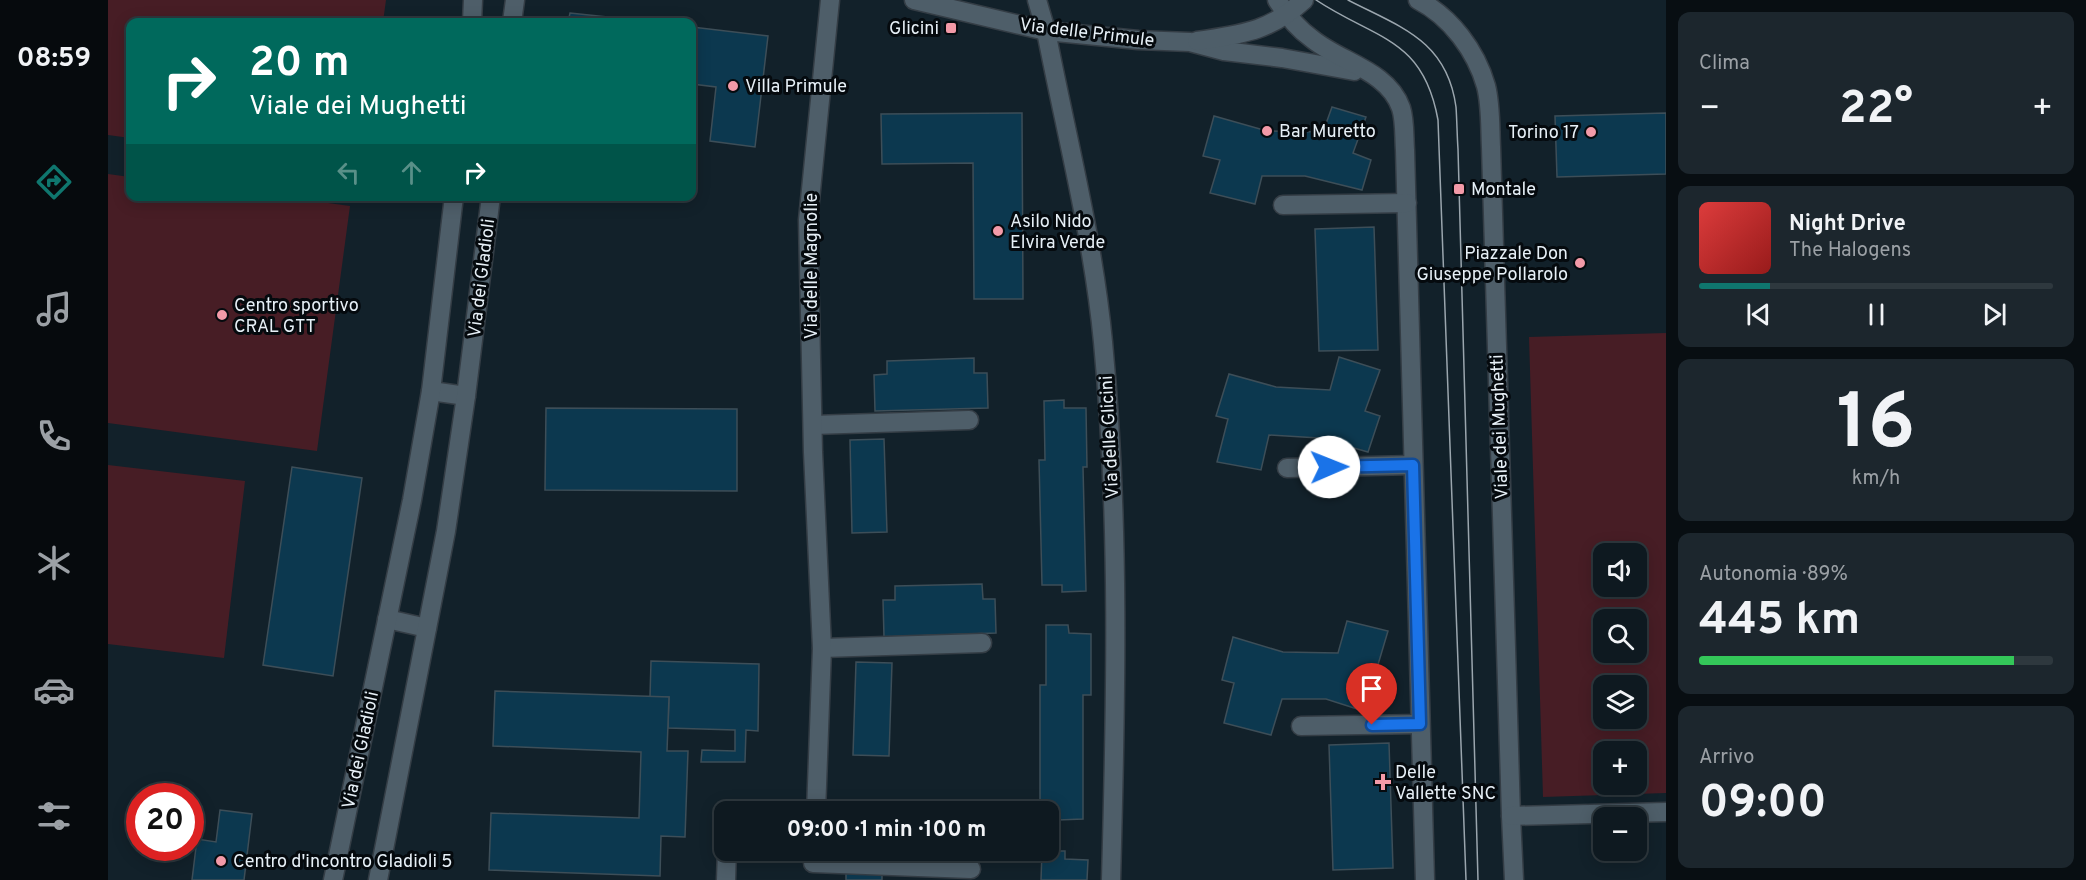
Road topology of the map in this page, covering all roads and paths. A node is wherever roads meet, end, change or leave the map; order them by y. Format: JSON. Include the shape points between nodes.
{"nodes":[{"id":1,"x":473,"y":0,"type":"edge"},
{"id":2,"x":515,"y":0,"type":"edge"},
{"id":3,"x":830,"y":0,"type":"edge"},
{"id":4,"x":914,"y":0,"type":"edge"},
{"id":5,"x":1037,"y":0,"type":"edge"},
{"id":6,"x":1277,"y":0,"type":"edge"},
{"id":7,"x":1304,"y":0,"type":"edge"},
{"id":8,"x":1418,"y":0,"type":"edge"},
{"id":9,"x":1288,"y":15,"type":"junction"},
{"id":10,"x":472,"y":18,"type":"edge"},
{"id":11,"x":513,"y":18,"type":"edge"},
{"id":12,"x":1046,"y":30,"type":"junction"},
{"id":13,"x":1190,"y":42,"type":"junction"},
{"id":14,"x":1371,"y":74,"type":"junction"},
{"id":15,"x":453,"y":201,"type":"edge"},
{"id":16,"x":490,"y":201,"type":"edge"},
{"id":17,"x":1407,"y":202,"type":"junction"},
{"id":18,"x":1283,"y":205,"type":"dead end"},
{"id":19,"x":431,"y":391,"type":"junction"},
{"id":20,"x":466,"y":396,"type":"junction"},
{"id":21,"x":969,"y":420,"type":"dead end"},
{"id":22,"x":813,"y":425,"type":"junction"},
{"id":23,"x":1413,"y":465,"type":"junction"},
{"id":24,"x":1287,"y":468,"type":"dead end"},
{"id":25,"x":387,"y":619,"type":"junction"},
{"id":26,"x":427,"y":628,"type":"junction"},
{"id":27,"x":982,"y":643,"type":"dead end"},
{"id":28,"x":822,"y":648,"type":"junction"},
{"id":29,"x":1420,"y":724,"type":"junction"},
{"id":30,"x":1301,"y":726,"type":"dead end"},
{"id":31,"x":816,"y":801,"type":"edge"},
{"id":32,"x":1666,"y":812,"type":"edge"},
{"id":33,"x":1511,"y":816,"type":"junction"},
{"id":34,"x":727,"y":861,"type":"edge"},
{"id":35,"x":813,"y":864,"type":"edge"},
{"id":36,"x":970,"y":869,"type":"dead end"},
{"id":37,"x":333,"y":880,"type":"edge"},
{"id":38,"x":378,"y":880,"type":"edge"},
{"id":39,"x":726,"y":880,"type":"edge"},
{"id":40,"x":1112,"y":880,"type":"edge"},
{"id":41,"x":1425,"y":880,"type":"edge"},
{"id":42,"x":1514,"y":880,"type":"edge"}],
"edges":[{"from":1,"to":10,"type":"street"},
{"from":2,"to":11,"type":"street"},
{"from":3,"to":22,"type":"street","name":"Via delle Magnolie","via":[[808,220]]},
{"from":4,"to":12,"type":"street","name":"Via delle Primule"},
{"from":5,"to":12,"type":"street","name":"Via delle Glicini"},
{"from":6,"to":9,"type":"street"},
{"from":7,"to":9,"type":"street","name":"Via delle Primule"},
{"from":8,"to":33,"type":"street","name":"Viale dei Mughetti","via":[[1464,40],[1487,88]]},
{"from":9,"to":13,"type":"street","name":"Via delle Primule","via":[[1251,33]]},
{"from":9,"to":14,"type":"street","via":[[1310,38]]},
{"from":12,"to":13,"type":"street","name":"Via delle Primule"},
{"from":12,"to":40,"type":"street","name":"Via delle Glicini","via":[[1089,243],[1103,341],[1116,637]]},
{"from":13,"to":14,"type":"street","name":"Via delle Primule"},
{"from":14,"to":17,"type":"street","via":[[1391,90],[1402,109]]},
{"from":15,"to":19,"type":"street","name":"Via dei Gladioli"},
{"from":16,"to":20,"type":"street","name":"Via dei Gladioli"},
{"from":17,"to":18,"type":"street"},
{"from":17,"to":23,"type":"street"},
{"from":19,"to":20,"type":"street"},
{"from":19,"to":25,"type":"street","name":"Via dei Gladioli"},
{"from":20,"to":26,"type":"street","name":"Via dei Gladioli"},
{"from":21,"to":22,"type":"street"},
{"from":22,"to":28,"type":"street","name":"Via delle Magnolie"},
{"from":23,"to":24,"type":"street"},
{"from":23,"to":29,"type":"street"},
{"from":25,"to":26,"type":"street"},
{"from":25,"to":37,"type":"street","name":"Via dei Gladioli"},
{"from":26,"to":38,"type":"street","name":"Via dei Gladioli"},
{"from":27,"to":28,"type":"street"},
{"from":28,"to":31,"type":"street","name":"Via delle Magnolie"},
{"from":29,"to":30,"type":"street"},
{"from":29,"to":41,"type":"street"},
{"from":32,"to":33,"type":"street"},
{"from":33,"to":42,"type":"street","name":"Viale dei Mughetti"},
{"from":34,"to":39,"type":"street"},
{"from":35,"to":36,"type":"street"}]}
